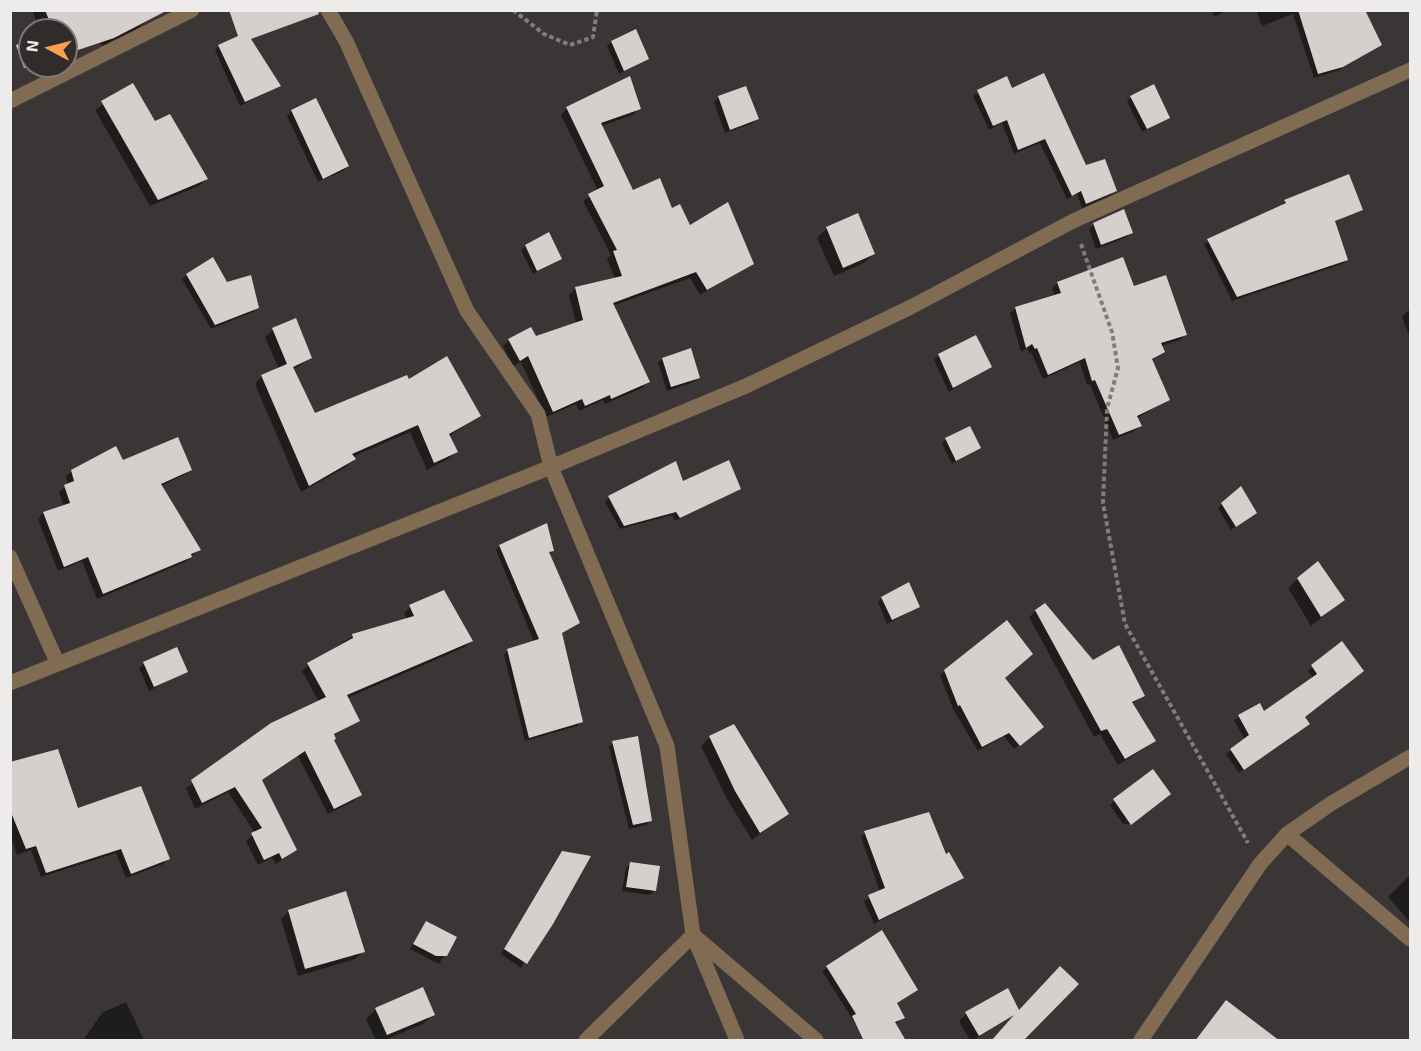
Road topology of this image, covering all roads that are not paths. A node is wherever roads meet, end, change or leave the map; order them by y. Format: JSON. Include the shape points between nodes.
{"nodes":[{"id":1,"x":192,"y":10,"type":"edge"},
{"id":2,"x":328,"y":10,"type":"edge"},
{"id":3,"x":1410,"y":70,"type":"edge"},
{"id":4,"x":10,"y":101,"type":"edge"},
{"id":5,"x":551,"y":467,"type":"junction"},
{"id":6,"x":10,"y":557,"type":"edge"},
{"id":7,"x":57,"y":662,"type":"junction"},
{"id":8,"x":10,"y":683,"type":"edge"},
{"id":9,"x":1410,"y":757,"type":"edge"},
{"id":10,"x":1287,"y":834,"type":"junction"},
{"id":11,"x":693,"y":935,"type":"junction"},
{"id":12,"x":1410,"y":939,"type":"edge"},
{"id":13,"x":586,"y":1041,"type":"edge"},
{"id":14,"x":738,"y":1041,"type":"edge"},
{"id":15,"x":816,"y":1041,"type":"edge"},
{"id":16,"x":1141,"y":1041,"type":"edge"}],
"edges":[{"from":1,"to":4,"type":"street"},
{"from":2,"to":5,"type":"street","via":[[346,41],[467,311],[538,414]]},
{"from":3,"to":5,"type":"street","via":[[1073,221],[911,307],[746,386]]},
{"from":5,"to":7,"type":"street"},
{"from":5,"to":11,"type":"street","via":[[667,746]]},
{"from":6,"to":7,"type":"street"},
{"from":7,"to":8,"type":"street"},
{"from":9,"to":10,"type":"street"},
{"from":10,"to":12,"type":"street"},
{"from":10,"to":16,"type":"street","via":[[1260,864]]},
{"from":11,"to":13,"type":"street"},
{"from":11,"to":14,"type":"street"},
{"from":11,"to":15,"type":"street"}]}
